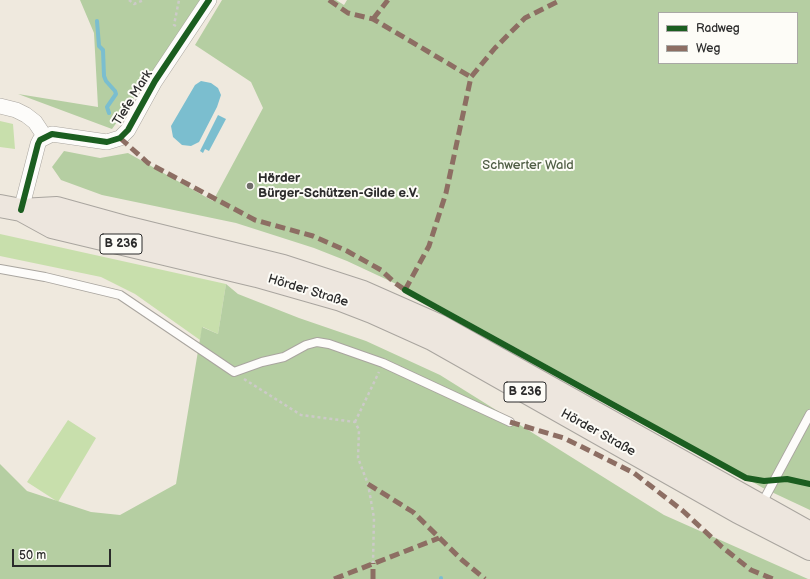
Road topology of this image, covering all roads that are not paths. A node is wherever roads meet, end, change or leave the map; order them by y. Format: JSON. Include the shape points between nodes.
{"nodes":[{"id":1,"x":209,"y":0,"type":"edge"},
{"id":2,"x":0,"y":106,"type":"edge"},
{"id":3,"x":45,"y":137,"type":"junction"},
{"id":4,"x":10,"y":208,"type":"edge"},
{"id":5,"x":227,"y":260,"type":"junction"},
{"id":6,"x":0,"y":269,"type":"edge"},
{"id":7,"x":810,"y":414,"type":"edge"},
{"id":8,"x":510,"y":422,"type":"dead end"},
{"id":9,"x":761,"y":505,"type":"junction"},
{"id":10,"x":810,"y":533,"type":"edge"},
{"id":11,"x":810,"y":549,"type":"edge"}],
"edges":[{"from":1,"to":3,"type":"street","name":"Tiefe Mark","via":[[155,81],[128,130],[120,138],[107,142],[52,134]]},
{"from":2,"to":3,"type":"street","via":[[26,114]]},
{"from":3,"to":4,"type":"street","via":[[38,144]]},
{"from":4,"to":5,"type":"main road","number":"B 236","via":[[57,208]]},
{"from":5,"to":9,"type":"main road","name":"Hörder Straße","number":"B 236","via":[[325,278],[414,314],[440,326]]},
{"from":5,"to":11,"type":"main road","name":"Hörder Straße","number":"B 236","via":[[256,276],[341,300],[432,339],[738,512]]},
{"from":6,"to":8,"type":"lane","via":[[120,295],[234,372],[284,357],[306,344],[329,344],[383,363]]},
{"from":7,"to":9,"type":"lane"},
{"from":9,"to":10,"type":"main road","name":"Hörder Straße","number":"B 236"}]}
